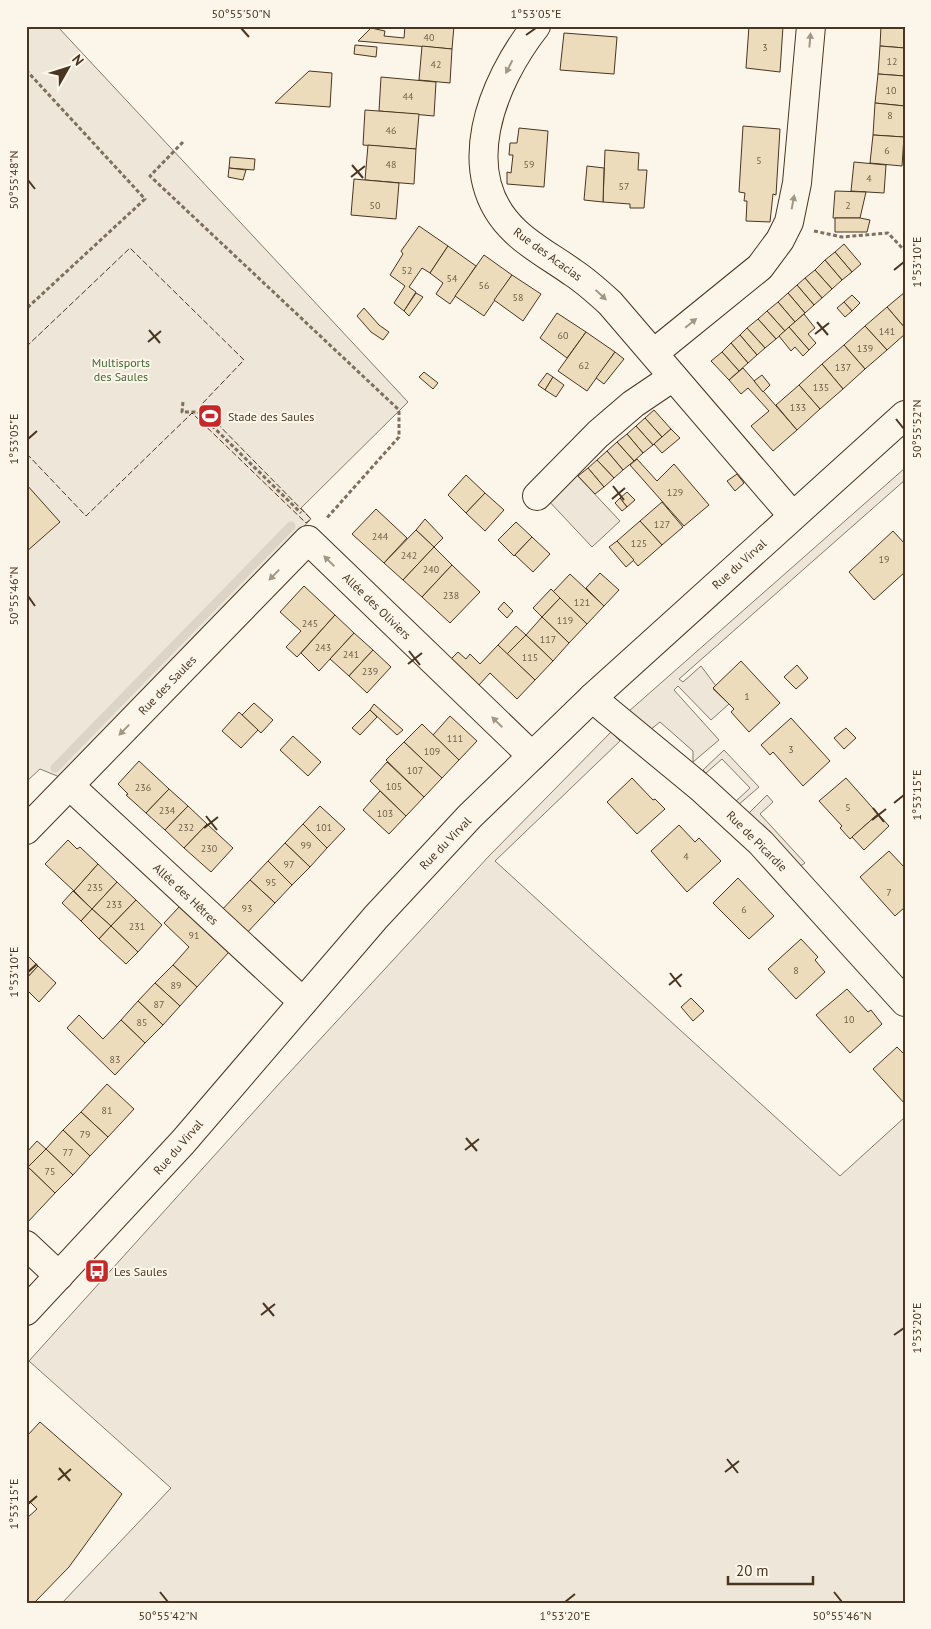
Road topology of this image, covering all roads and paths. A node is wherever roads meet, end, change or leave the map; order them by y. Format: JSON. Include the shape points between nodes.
{"nodes":[{"id":1,"x":536,"y":26,"type":"edge"},
{"id":2,"x":811,"y":26,"type":"edge"},
{"id":3,"x":26,"y":70,"type":"edge"},
{"id":4,"x":183,"y":142,"type":"dead end"},
{"id":5,"x":786,"y":226,"type":"junction"},
{"id":6,"x":905,"y":251,"type":"edge"},
{"id":7,"x":26,"y":309,"type":"edge"},
{"id":8,"x":654,"y":354,"type":"junction"},
{"id":9,"x":674,"y":376,"type":"junction"},
{"id":10,"x":183,"y":402,"type":"dead end"},
{"id":11,"x":905,"y":415,"type":"edge"},
{"id":12,"x":537,"y":496,"type":"dead end"},
{"id":13,"x":792,"y":515,"type":"junction"},
{"id":14,"x":312,"y":535,"type":"junction"},
{"id":15,"x":592,"y":698,"type":"junction"},
{"id":16,"x":532,"y":756,"type":"junction"},
{"id":17,"x":70,"y":786,"type":"junction"},
{"id":18,"x":26,"y":830,"type":"edge"},
{"id":19,"x":303,"y":1002,"type":"junction"},
{"id":20,"x":905,"y":1002,"type":"edge"},
{"id":21,"x":26,"y":1245,"type":"edge"},
{"id":22,"x":59,"y":1276,"type":"junction"},
{"id":23,"x":26,"y":1311,"type":"edge"}],
"edges":[{"from":1,"to":8,"type":"street","name":"Rue des Acacias","one_way":true,"via":[[514,57],[488,120],[483,162],[492,200],[516,232],[610,303]]},
{"from":5,"to":2,"type":"street","one_way":true,"via":[[797,183]]},
{"from":3,"to":7,"type":"path","via":[[145,199]]},
{"from":4,"to":14,"type":"path","via":[[150,176],[399,410],[399,437]]},
{"from":5,"to":6,"type":"path","via":[[842,236],[888,233]]},
{"from":8,"to":5,"type":"street","one_way":true,"via":[[760,267]]},
{"from":8,"to":9,"type":"street","name":"Rue des Acacias"},
{"from":9,"to":12,"type":"street","via":[[633,404],[598,434]]},
{"from":9,"to":13,"type":"street","name":"Rue des Acacias"},
{"from":10,"to":14,"type":"path","via":[[182,412],[198,412],[309,521]]},
{"from":11,"to":13,"type":"street","name":"Rue du Virval"},
{"from":13,"to":15,"type":"street","name":"Rue du Virval"},
{"from":16,"to":14,"type":"street","name":"Allée des Oliviers","one_way":true},
{"from":14,"to":17,"type":"street","name":"Rue des Saules","one_way":true},
{"from":15,"to":16,"type":"street","name":"Rue du Virval"},
{"from":15,"to":20,"type":"street","name":"Rue de Picardie","via":[[672,763],[761,843]]},
{"from":16,"to":19,"type":"street","name":"Rue du Virval","via":[[438,850]]},
{"from":17,"to":18,"type":"street","name":"Rue des Saules"},
{"from":17,"to":19,"type":"street","name":"Allée des Hêtres"},
{"from":19,"to":22,"type":"street","name":"Rue du Virval","via":[[184,1142]]},
{"from":21,"to":22,"type":"street"},
{"from":22,"to":23,"type":"street","name":"Rue du Virval"}]}
